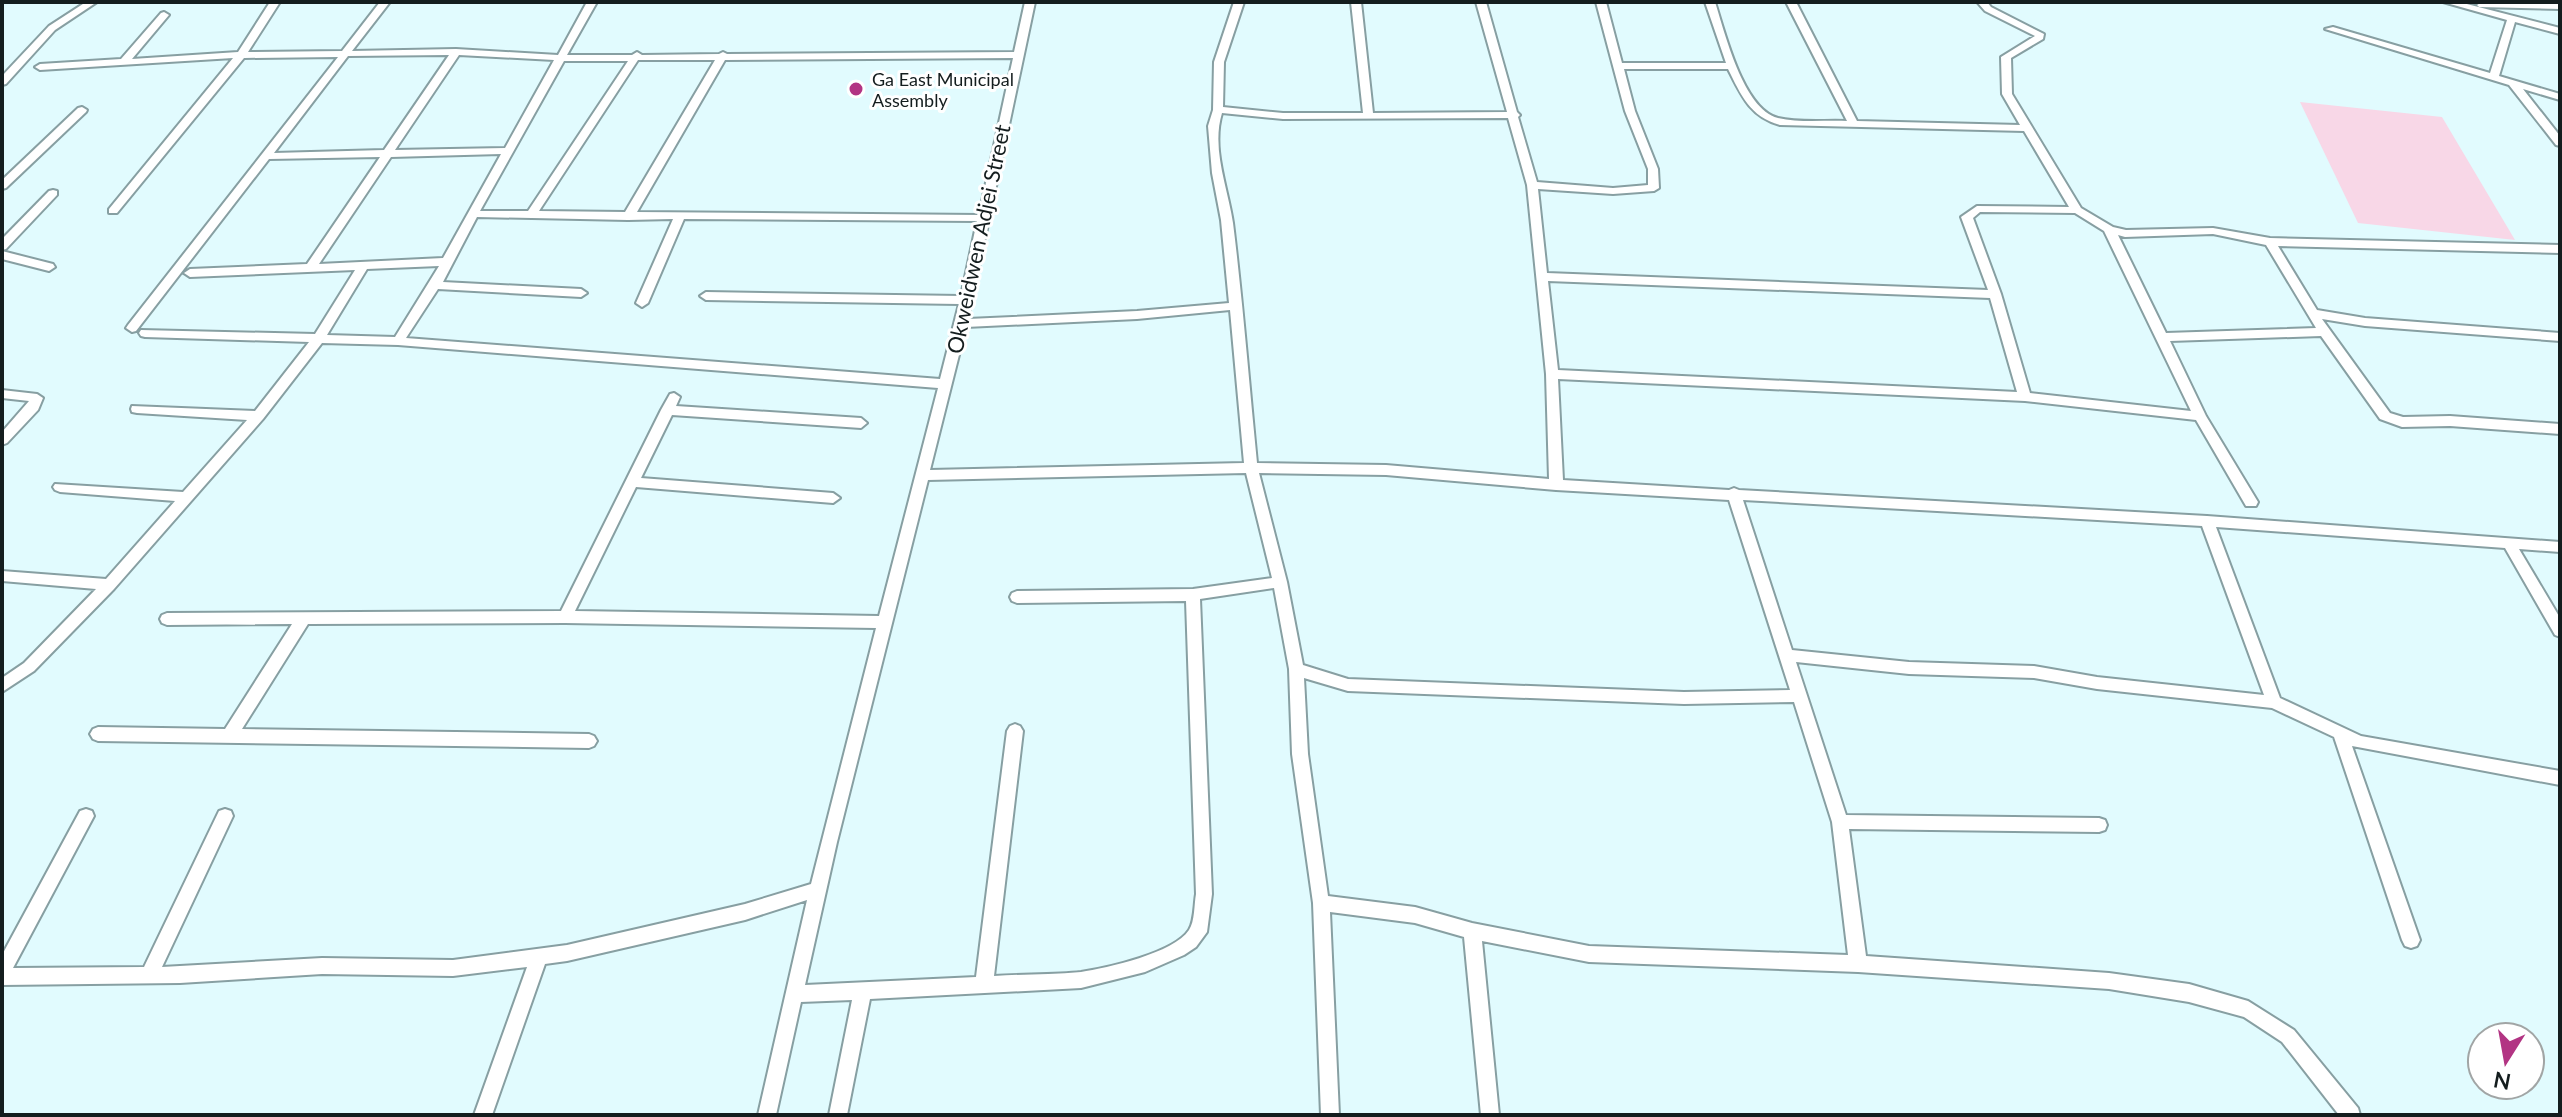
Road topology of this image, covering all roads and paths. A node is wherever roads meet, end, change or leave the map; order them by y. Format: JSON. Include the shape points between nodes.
{"nodes":[{"id":1,"x":92,"y":2,"type":"edge"},
{"id":2,"x":275,"y":2,"type":"edge"},
{"id":3,"x":385,"y":2,"type":"edge"},
{"id":4,"x":592,"y":2,"type":"edge"},
{"id":5,"x":1030,"y":2,"type":"edge"},
{"id":6,"x":1239,"y":2,"type":"edge"},
{"id":7,"x":1356,"y":2,"type":"edge"},
{"id":8,"x":1481,"y":2,"type":"edge"},
{"id":9,"x":1601,"y":2,"type":"edge"},
{"id":10,"x":1710,"y":2,"type":"edge"},
{"id":11,"x":1791,"y":2,"type":"edge"},
{"id":12,"x":1982,"y":2,"type":"edge"},
{"id":13,"x":2448,"y":2,"type":"edge"},
{"id":14,"x":2461,"y":5,"type":"junction"},
{"id":15,"x":2560,"y":6,"type":"edge"},
{"id":16,"x":164,"y":15,"type":"dead end"},
{"id":17,"x":2560,"y":17,"type":"edge"},
{"id":18,"x":2512,"y":18,"type":"junction"},
{"id":19,"x":2330,"y":29,"type":"dead end"},
{"id":20,"x":2556,"y":30,"type":"edge"},
{"id":21,"x":456,"y":52,"type":"junction"},
{"id":22,"x":346,"y":54,"type":"junction"},
{"id":23,"x":241,"y":55,"type":"junction"},
{"id":24,"x":637,"y":55,"type":"junction"},
{"id":25,"x":723,"y":55,"type":"junction"},
{"id":26,"x":1019,"y":55,"type":"junction"},
{"id":27,"x":564,"y":58,"type":"junction"},
{"id":28,"x":125,"y":61,"type":"junction"},
{"id":29,"x":1618,"y":66,"type":"junction"},
{"id":30,"x":1732,"y":66,"type":"junction"},
{"id":31,"x":40,"y":67,"type":"dead end"},
{"id":32,"x":2494,"y":76,"type":"junction"},
{"id":33,"x":2,"y":82,"type":"edge"},
{"id":34,"x":2512,"y":82,"type":"junction"},
{"id":35,"x":2560,"y":97,"type":"edge"},
{"id":36,"x":82,"y":110,"type":"dead end"},
{"id":37,"x":1218,"y":110,"type":"junction"},
{"id":38,"x":1515,"y":115,"type":"junction"},
{"id":39,"x":1368,"y":116,"type":"junction"},
{"id":40,"x":1854,"y":125,"type":"junction"},
{"id":41,"x":2027,"y":128,"type":"junction"},
{"id":42,"x":2560,"y":143,"type":"edge"},
{"id":43,"x":510,"y":151,"type":"junction"},
{"id":44,"x":388,"y":152,"type":"junction"},
{"id":45,"x":267,"y":156,"type":"junction"},
{"id":46,"x":1532,"y":185,"type":"junction"},
{"id":47,"x":2,"y":186,"type":"edge"},
{"id":48,"x":53,"y":193,"type":"dead end"},
{"id":49,"x":2077,"y":210,"type":"junction"},
{"id":50,"x":113,"y":211,"type":"dead end"},
{"id":51,"x":473,"y":214,"type":"junction"},
{"id":52,"x":531,"y":215,"type":"junction"},
{"id":53,"x":628,"y":217,"type":"junction"},
{"id":54,"x":679,"y":217,"type":"junction"},
{"id":55,"x":984,"y":218,"type":"junction"},
{"id":56,"x":2109,"y":229,"type":"junction"},
{"id":57,"x":2270,"y":242,"type":"junction"},
{"id":58,"x":2,"y":246,"type":"edge"},
{"id":59,"x":2560,"y":249,"type":"edge"},
{"id":60,"x":2,"y":255,"type":"edge"},
{"id":61,"x":445,"y":262,"type":"junction"},
{"id":62,"x":49,"y":267,"type":"dead end"},
{"id":63,"x":311,"y":267,"type":"junction"},
{"id":64,"x":362,"y":267,"type":"junction"},
{"id":65,"x":190,"y":273,"type":"dead end"},
{"id":66,"x":1542,"y":277,"type":"junction"},
{"id":67,"x":435,"y":285,"type":"junction"},
{"id":68,"x":581,"y":293,"type":"dead end"},
{"id":69,"x":1995,"y":294,"type":"junction"},
{"id":70,"x":706,"y":296,"type":"dead end"},
{"id":71,"x":964,"y":300,"type":"junction"},
{"id":72,"x":642,"y":303,"type":"dead end"},
{"id":73,"x":1233,"y":306,"type":"junction"},
{"id":74,"x":2315,"y":314,"type":"junction"},
{"id":75,"x":961,"y":323,"type":"junction"},
{"id":76,"x":2324,"y":332,"type":"junction"},
{"id":77,"x":2163,"y":337,"type":"junction"},
{"id":78,"x":2560,"y":337,"type":"edge"},
{"id":79,"x":317,"y":341,"type":"junction"},
{"id":80,"x":398,"y":341,"type":"junction"},
{"id":81,"x":1552,"y":374,"type":"junction"},
{"id":82,"x":946,"y":384,"type":"junction"},
{"id":83,"x":2,"y":394,"type":"edge"},
{"id":84,"x":2025,"y":397,"type":"junction"},
{"id":85,"x":137,"y":409,"type":"dead end"},
{"id":86,"x":258,"y":416,"type":"junction"},
{"id":87,"x":2200,"y":416,"type":"junction"},
{"id":88,"x":861,"y":423,"type":"dead end"},
{"id":89,"x":2560,"y":429,"type":"edge"},
{"id":90,"x":2,"y":440,"type":"edge"},
{"id":91,"x":1251,"y":468,"type":"junction"},
{"id":92,"x":923,"y":475,"type":"junction"},
{"id":93,"x":631,"y":482,"type":"junction"},
{"id":94,"x":1556,"y":485,"type":"junction"},
{"id":95,"x":60,"y":487,"type":"dead end"},
{"id":96,"x":1734,"y":493,"type":"junction"},
{"id":97,"x":188,"y":497,"type":"junction"},
{"id":98,"x":833,"y":498,"type":"dead end"},
{"id":99,"x":2251,"y":502,"type":"dead end"},
{"id":100,"x":2207,"y":521,"type":"junction"},
{"id":101,"x":2508,"y":542,"type":"junction"},
{"id":102,"x":2560,"y":547,"type":"edge"},
{"id":103,"x":2,"y":576,"type":"edge"},
{"id":104,"x":1280,"y":582,"type":"junction"},
{"id":105,"x":109,"y":585,"type":"junction"},
{"id":106,"x":1193,"y":595,"type":"junction"},
{"id":107,"x":1017,"y":597,"type":"dead end"},
{"id":108,"x":565,"y":617,"type":"junction"},
{"id":109,"x":304,"y":618,"type":"junction"},
{"id":110,"x":167,"y":619,"type":"dead end"},
{"id":111,"x":886,"y":622,"type":"junction"},
{"id":112,"x":2560,"y":631,"type":"edge"},
{"id":113,"x":1786,"y":655,"type":"junction"},
{"id":114,"x":1296,"y":669,"type":"junction"},
{"id":115,"x":2,"y":686,"type":"edge"},
{"id":116,"x":1798,"y":696,"type":"junction"},
{"id":117,"x":2274,"y":702,"type":"junction"},
{"id":118,"x":1015,"y":731,"type":"dead end"},
{"id":119,"x":98,"y":734,"type":"dead end"},
{"id":120,"x":229,"y":736,"type":"junction"},
{"id":121,"x":2341,"y":736,"type":"junction"},
{"id":122,"x":589,"y":741,"type":"dead end"},
{"id":123,"x":2560,"y":778,"type":"edge"},
{"id":124,"x":86,"y":816,"type":"dead end"},
{"id":125,"x":225,"y":816,"type":"dead end"},
{"id":126,"x":1840,"y":822,"type":"junction"},
{"id":127,"x":2099,"y":825,"type":"dead end"},
{"id":128,"x":819,"y":889,"type":"junction"},
{"id":129,"x":1321,"y":903,"type":"junction"},
{"id":130,"x":1472,"y":931,"type":"junction"},
{"id":131,"x":2411,"y":940,"type":"dead end"},
{"id":132,"x":539,"y":956,"type":"junction"},
{"id":133,"x":1858,"y":964,"type":"junction"},
{"id":134,"x":150,"y":973,"type":"junction"},
{"id":135,"x":2,"y":975,"type":"edge"},
{"id":136,"x":984,"y":985,"type":"junction"},
{"id":137,"x":863,"y":991,"type":"junction"},
{"id":138,"x":796,"y":994,"type":"junction"},
{"id":139,"x":483,"y":1115,"type":"edge"},
{"id":140,"x":767,"y":1115,"type":"edge"},
{"id":141,"x":838,"y":1115,"type":"edge"},
{"id":142,"x":1330,"y":1115,"type":"edge"},
{"id":143,"x":1490,"y":1115,"type":"edge"},
{"id":144,"x":2351,"y":1115,"type":"edge"}],
"edges":[{"from":1,"to":33,"type":"street","via":[[56,25]]},
{"from":2,"to":23,"type":"street"},
{"from":3,"to":22,"type":"street"},
{"from":4,"to":27,"type":"street"},
{"from":5,"to":26,"type":"street","name":"Okweidwen Adjei Street"},
{"from":6,"to":37,"type":"street","via":[[1219,62]]},
{"from":7,"to":39,"type":"street"},
{"from":8,"to":38,"type":"street"},
{"from":9,"to":29,"type":"street"},
{"from":10,"to":30,"type":"street"},
{"from":11,"to":40,"type":"street"},
{"from":12,"to":41,"type":"street","via":[[2040,37],[2006,57],[2007,94]]},
{"from":13,"to":14,"type":"street"},
{"from":14,"to":15,"type":"street"},
{"from":14,"to":18,"type":"street"},
{"from":16,"to":28,"type":"street"},
{"from":17,"to":20,"type":"street"},
{"from":18,"to":20,"type":"street"},
{"from":18,"to":32,"type":"street"},
{"from":19,"to":32,"type":"street"},
{"from":21,"to":22,"type":"street"},
{"from":21,"to":27,"type":"street"},
{"from":21,"to":44,"type":"street"},
{"from":22,"to":23,"type":"street"},
{"from":22,"to":45,"type":"street"},
{"from":23,"to":28,"type":"street"},
{"from":23,"to":50,"type":"street"},
{"from":24,"to":25,"type":"street"},
{"from":24,"to":27,"type":"street"},
{"from":24,"to":52,"type":"street"},
{"from":25,"to":26,"type":"street"},
{"from":25,"to":53,"type":"street"},
{"from":26,"to":55,"type":"street","name":"Okweidwen Adjei Street"},
{"from":27,"to":43,"type":"street"},
{"from":28,"to":31,"type":"street"},
{"from":29,"to":30,"type":"street"},
{"from":29,"to":46,"type":"street","via":[[1653,169],[1654,188],[1613,191]]},
{"from":30,"to":40,"type":"street","via":[[1752,106],[1767,120]]},
{"from":32,"to":34,"type":"street"},
{"from":34,"to":35,"type":"street"},
{"from":34,"to":42,"type":"street"},
{"from":36,"to":47,"type":"street"},
{"from":37,"to":39,"type":"street"},
{"from":37,"to":73,"type":"street","via":[[1213,126]]},
{"from":38,"to":39,"type":"street"},
{"from":38,"to":46,"type":"street"},
{"from":40,"to":41,"type":"street"},
{"from":41,"to":49,"type":"street"},
{"from":43,"to":44,"type":"street"},
{"from":43,"to":51,"type":"street"},
{"from":44,"to":45,"type":"street"},
{"from":44,"to":63,"type":"street"},
{"from":45,"to":79,"type":"street","via":[[138,331]]},
{"from":46,"to":66,"type":"street"},
{"from":48,"to":58,"type":"street"},
{"from":49,"to":56,"type":"street"},
{"from":49,"to":69,"type":"street","via":[[1977,209],[1967,217]]},
{"from":51,"to":52,"type":"street"},
{"from":51,"to":61,"type":"street"},
{"from":52,"to":53,"type":"street"},
{"from":53,"to":54,"type":"street"},
{"from":54,"to":55,"type":"street"},
{"from":54,"to":72,"type":"street"},
{"from":55,"to":71,"type":"street","name":"Okweidwen Adjei Street"},
{"from":56,"to":57,"type":"street","via":[[2125,234],[2235,233]]},
{"from":56,"to":77,"type":"street"},
{"from":57,"to":59,"type":"street"},
{"from":57,"to":74,"type":"street"},
{"from":60,"to":62,"type":"street"},
{"from":61,"to":64,"type":"street"},
{"from":61,"to":67,"type":"street"},
{"from":63,"to":64,"type":"street"},
{"from":63,"to":65,"type":"street"},
{"from":64,"to":79,"type":"street"},
{"from":66,"to":69,"type":"street"},
{"from":66,"to":81,"type":"street"},
{"from":67,"to":68,"type":"street"},
{"from":67,"to":80,"type":"street"},
{"from":69,"to":84,"type":"street"},
{"from":70,"to":71,"type":"street"},
{"from":71,"to":75,"type":"street","name":"Okweidwen Adjei Street"},
{"from":73,"to":75,"type":"street"},
{"from":73,"to":91,"type":"street"},
{"from":74,"to":76,"type":"street"},
{"from":74,"to":78,"type":"street"},
{"from":75,"to":82,"type":"street","name":"Okweidwen Adjei Street"},
{"from":76,"to":77,"type":"street"},
{"from":76,"to":89,"type":"street","via":[[2375,406],[2392,420]]},
{"from":77,"to":87,"type":"street"},
{"from":79,"to":80,"type":"street"},
{"from":79,"to":86,"type":"street"},
{"from":80,"to":82,"type":"street"},
{"from":81,"to":84,"type":"street"},
{"from":81,"to":94,"type":"street"},
{"from":82,"to":92,"type":"street","name":"Okweidwen Adjei Street"},
{"from":83,"to":90,"type":"street","via":[[37,398]]},
{"from":84,"to":87,"type":"street"},
{"from":85,"to":86,"type":"street"},
{"from":86,"to":97,"type":"street"},
{"from":87,"to":99,"type":"street"},
{"from":88,"to":93,"type":"street","via":[[671,403]]},
{"from":91,"to":92,"type":"street"},
{"from":91,"to":94,"type":"street","via":[[1386,470]]},
{"from":91,"to":104,"type":"street"},
{"from":92,"to":111,"type":"street","name":"Okweidwen Adjei Street"},
{"from":93,"to":98,"type":"street"},
{"from":93,"to":108,"type":"street"},
{"from":94,"to":96,"type":"street"},
{"from":95,"to":97,"type":"street"},
{"from":96,"to":100,"type":"street"},
{"from":96,"to":113,"type":"street"},
{"from":97,"to":105,"type":"street"},
{"from":100,"to":101,"type":"street"},
{"from":100,"to":117,"type":"street"},
{"from":101,"to":102,"type":"street"},
{"from":101,"to":112,"type":"street"},
{"from":103,"to":105,"type":"street"},
{"from":104,"to":106,"type":"street"},
{"from":104,"to":114,"type":"street"},
{"from":105,"to":115,"type":"street","via":[[29,667]]},
{"from":106,"to":107,"type":"street"},
{"from":106,"to":136,"type":"street","via":[[1204,894],[1199,930],[1181,947],[1121,970],[1081,980]]},
{"from":108,"to":109,"type":"street"},
{"from":108,"to":111,"type":"street"},
{"from":109,"to":110,"type":"street"},
{"from":109,"to":120,"type":"street"},
{"from":111,"to":128,"type":"street","name":"Okweidwen Adjei Street"},
{"from":113,"to":116,"type":"street"},
{"from":113,"to":117,"type":"street","via":[[1909,668],[2034,672]]},
{"from":114,"to":116,"type":"street","via":[[1348,685],[1684,698]]},
{"from":114,"to":129,"type":"street","via":[[1300,754]]},
{"from":116,"to":126,"type":"street"},
{"from":117,"to":121,"type":"street"},
{"from":118,"to":136,"type":"street"},
{"from":119,"to":120,"type":"street"},
{"from":120,"to":122,"type":"street"},
{"from":121,"to":123,"type":"street"},
{"from":121,"to":131,"type":"street"},
{"from":124,"to":135,"type":"street"},
{"from":125,"to":134,"type":"street"},
{"from":126,"to":127,"type":"street"},
{"from":126,"to":133,"type":"street"},
{"from":128,"to":132,"type":"street","via":[[745,912]]},
{"from":128,"to":138,"type":"street","name":"Okweidwen Adjei Street"},
{"from":129,"to":130,"type":"street","via":[[1415,915]]},
{"from":129,"to":142,"type":"street"},
{"from":130,"to":133,"type":"street","via":[[1589,954]]},
{"from":130,"to":143,"type":"street"},
{"from":132,"to":134,"type":"street","via":[[453,968],[322,966]]},
{"from":132,"to":139,"type":"street"},
{"from":133,"to":144,"type":"street","via":[[2109,981],[2189,993],[2248,1010],[2288,1036]]},
{"from":134,"to":135,"type":"street"},
{"from":136,"to":137,"type":"street"},
{"from":137,"to":138,"type":"street"},
{"from":137,"to":141,"type":"street"},
{"from":138,"to":140,"type":"street","name":"Okweidwen Adjei Street"}]}
